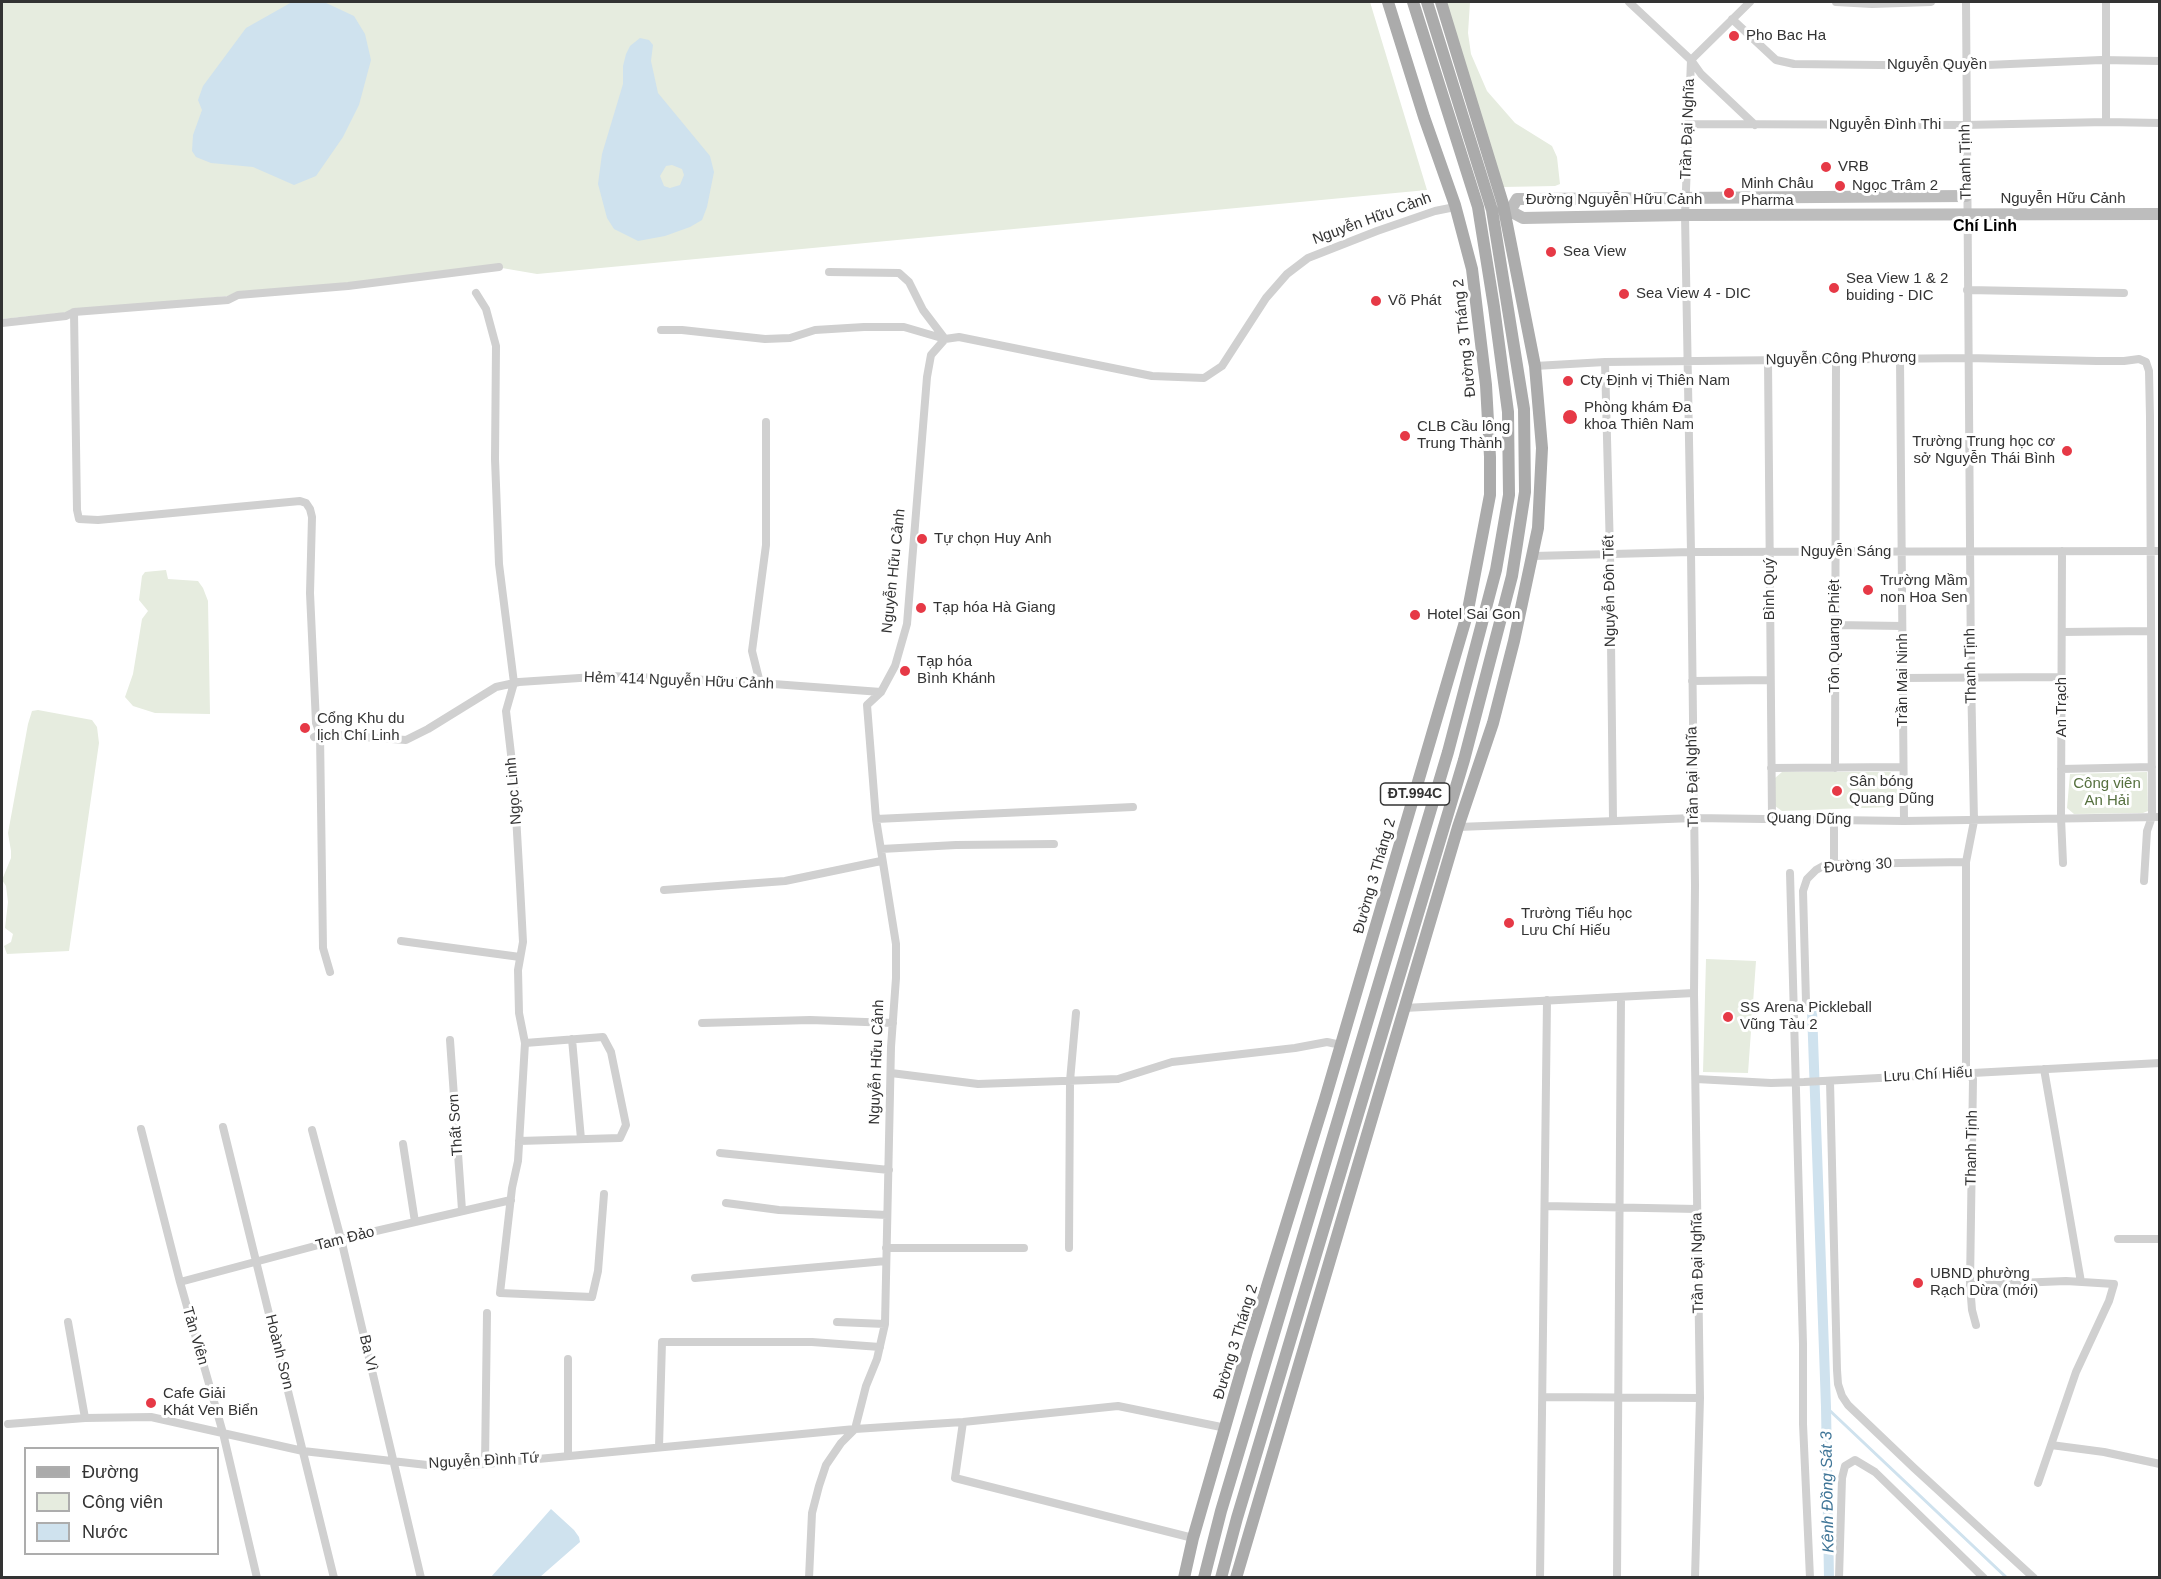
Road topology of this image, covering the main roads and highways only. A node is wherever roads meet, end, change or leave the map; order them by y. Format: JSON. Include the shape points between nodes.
{"nodes":[{"id":1,"x":1388,"y":2,"type":"edge"},
{"id":2,"x":1413,"y":2,"type":"edge"},
{"id":3,"x":1427,"y":2,"type":"edge"},
{"id":4,"x":1441,"y":2,"type":"edge"},
{"id":5,"x":1966,"y":196,"type":"road end"},
{"id":6,"x":1455,"y":207,"type":"junction"},
{"id":7,"x":1478,"y":209,"type":"junction"},
{"id":8,"x":1491,"y":209,"type":"junction"},
{"id":9,"x":1508,"y":210,"type":"junction"},
{"id":10,"x":1966,"y":213,"type":"joint"},
{"id":11,"x":2160,"y":214,"type":"edge"},
{"id":12,"x":1494,"y":307,"type":"junction"},
{"id":13,"x":1478,"y":316,"type":"junction"},
{"id":14,"x":1485,"y":377,"type":"junction"},
{"id":15,"x":1503,"y":378,"type":"junction"},
{"id":16,"x":1508,"y":461,"type":"junction"},
{"id":17,"x":1490,"y":463,"type":"junction"},
{"id":18,"x":1445,"y":824,"type":"junction"},
{"id":19,"x":1458,"y":827,"type":"junction"},
{"id":20,"x":1390,"y":1007,"type":"junction"},
{"id":21,"x":1404,"y":1008,"type":"junction"},
{"id":22,"x":1352,"y":1009,"type":"junction"},
{"id":23,"x":1370,"y":1014,"type":"junction"},
{"id":24,"x":1374,"y":1060,"type":"junction"},
{"id":25,"x":1388,"y":1066,"type":"junction"},
{"id":26,"x":1184,"y":1578,"type":"edge"},
{"id":27,"x":1204,"y":1578,"type":"edge"},
{"id":28,"x":1221,"y":1578,"type":"edge"},
{"id":29,"x":1236,"y":1578,"type":"edge"}],
"edges":[{"from":1,"to":6,"type":"main road","name":"Đường 3 Tháng 2","number":"ĐT.994C"},
{"from":2,"to":7,"type":"main road","name":"Đường 3 Tháng 2","number":"ĐT.994C"},
{"from":3,"to":8,"type":"main road","number":"ĐT.994C"},
{"from":4,"to":9,"type":"main road","number":"ĐT.994C"},
{"from":5,"to":9,"type":"main road","name":"Đường Nguyễn Hữu Cảnh","via":[[1517,199]]},
{"from":6,"to":7,"type":"main road"},
{"from":6,"to":13,"type":"main road","name":"Đường 3 Tháng 2","number":"ĐT.994C","via":[[1472,269]]},
{"from":7,"to":8,"type":"main road"},
{"from":7,"to":12,"type":"main road","name":"Đường 3 Tháng 2","number":"ĐT.994C"},
{"from":8,"to":9,"type":"main road"},
{"from":8,"to":18,"type":"main road","number":"ĐT.994C","via":[[1524,409],[1525,492],[1512,576]]},
{"from":9,"to":10,"type":"main road","name":"Đường Nguyễn Hữu Cảnh","via":[[1523,218]]},
{"from":9,"to":19,"type":"main road","number":"ĐT.994C","via":[[1535,366],[1542,448],[1538,528],[1493,723]]},
{"from":10,"to":11,"type":"main road","name":"Nguyễn Hữu Cảnh"},
{"from":12,"to":13,"type":"main road"},
{"from":12,"to":15,"type":"main road","name":"Đường 3 Tháng 2","number":"ĐT.994C"},
{"from":13,"to":14,"type":"main road","name":"Đường 3 Tháng 2","number":"ĐT.994C"},
{"from":14,"to":15,"type":"main road"},
{"from":14,"to":17,"type":"main road","name":"Đường 3 Tháng 2","number":"ĐT.994C"},
{"from":15,"to":16,"type":"main road","name":"Đường 3 Tháng 2","number":"ĐT.994C"},
{"from":16,"to":17,"type":"main road"},
{"from":16,"to":23,"type":"main road","name":"Đường 3 Tháng 2","number":"ĐT.994C","via":[[1509,495],[1496,570],[1448,752]]},
{"from":17,"to":22,"type":"main road","name":"Đường 3 Tháng 2","number":"ĐT.994C","via":[[1486,522],[1467,615]]},
{"from":18,"to":19,"type":"main road"},
{"from":18,"to":20,"type":"main road","number":"ĐT.994C"},
{"from":19,"to":21,"type":"main road","number":"ĐT.994C"},
{"from":20,"to":21,"type":"main road"},
{"from":20,"to":24,"type":"main road","number":"ĐT.994C"},
{"from":21,"to":25,"type":"main road","number":"ĐT.994C"},
{"from":22,"to":23,"type":"main road"},
{"from":22,"to":26,"type":"main road","name":"Đường 3 Tháng 2","number":"ĐT.994C"},
{"from":23,"to":27,"type":"main road","name":"Đường 3 Tháng 2","number":"ĐT.994C"},
{"from":24,"to":25,"type":"main road"},
{"from":24,"to":28,"type":"main road","number":"ĐT.994C"},
{"from":25,"to":29,"type":"main road","number":"ĐT.994C"}]}
